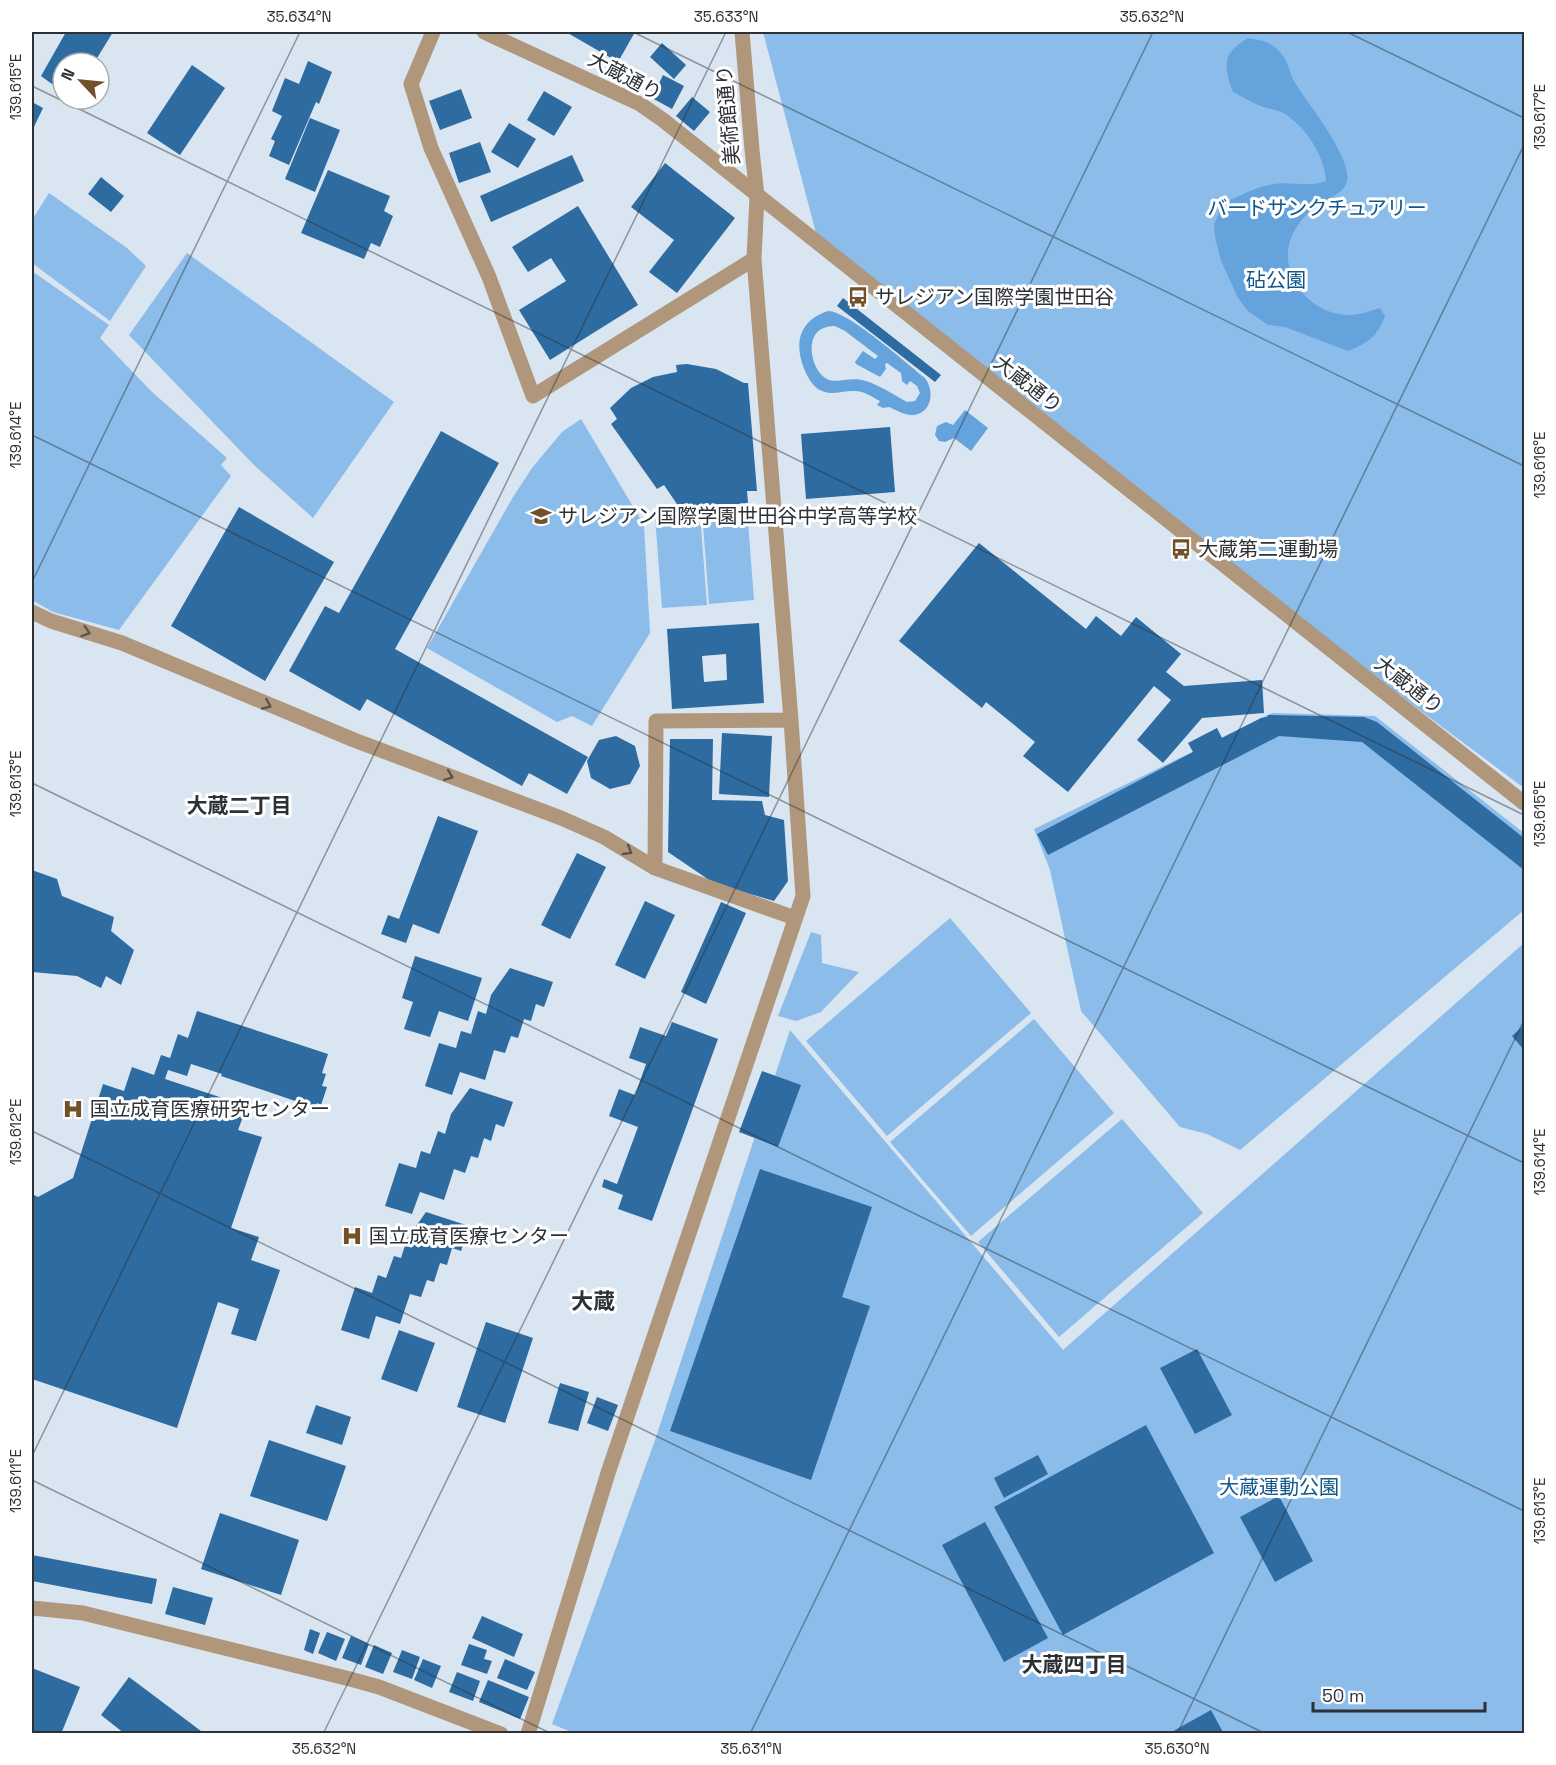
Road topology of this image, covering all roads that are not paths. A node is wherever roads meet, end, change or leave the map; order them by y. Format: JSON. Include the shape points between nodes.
{"nodes":[{"id":1,"x":433,"y":32,"type":"edge"},
{"id":2,"x":484,"y":32,"type":"edge"},
{"id":3,"x":742,"y":32,"type":"edge"},
{"id":4,"x":501,"y":35,"type":"edge"},
{"id":5,"x":757,"y":196,"type":"junction"},
{"id":6,"x":754,"y":259,"type":"junction"},
{"id":7,"x":32,"y":612,"type":"edge"},
{"id":8,"x":791,"y":720,"type":"junction"},
{"id":9,"x":1524,"y":803,"type":"edge"},
{"id":10,"x":655,"y":868,"type":"junction"},
{"id":11,"x":795,"y":918,"type":"junction"},
{"id":12,"x":32,"y":1608,"type":"edge"},
{"id":13,"x":501,"y":1734,"type":"edge"},
{"id":14,"x":528,"y":1734,"type":"edge"}],
"edges":[{"from":1,"to":6,"type":"street","via":[[411,84],[431,148],[489,277],[533,396]]},
{"from":2,"to":4,"type":"street","name":"大蔵通り"},
{"from":3,"to":5,"type":"street","name":"美術館通り"},
{"from":4,"to":5,"type":"street","name":"大蔵通り","via":[[640,104]]},
{"from":5,"to":6,"type":"street","name":"美術館通り"},
{"from":5,"to":9,"type":"street","name":"大蔵通り"},
{"from":6,"to":8,"type":"street","name":"美術館通り"},
{"from":7,"to":10,"type":"street","one_way":true,"via":[[122,643],[354,740],[561,818],[604,837]]},
{"from":8,"to":10,"type":"street","via":[[656,721]]},
{"from":8,"to":11,"type":"street","name":"美術館通り","via":[[803,896]]},
{"from":10,"to":11,"type":"street"},
{"from":11,"to":14,"type":"street","name":"美術館通り","via":[[608,1473]]},
{"from":12,"to":13,"type":"street","via":[[83,1613],[350,1679]]}]}
